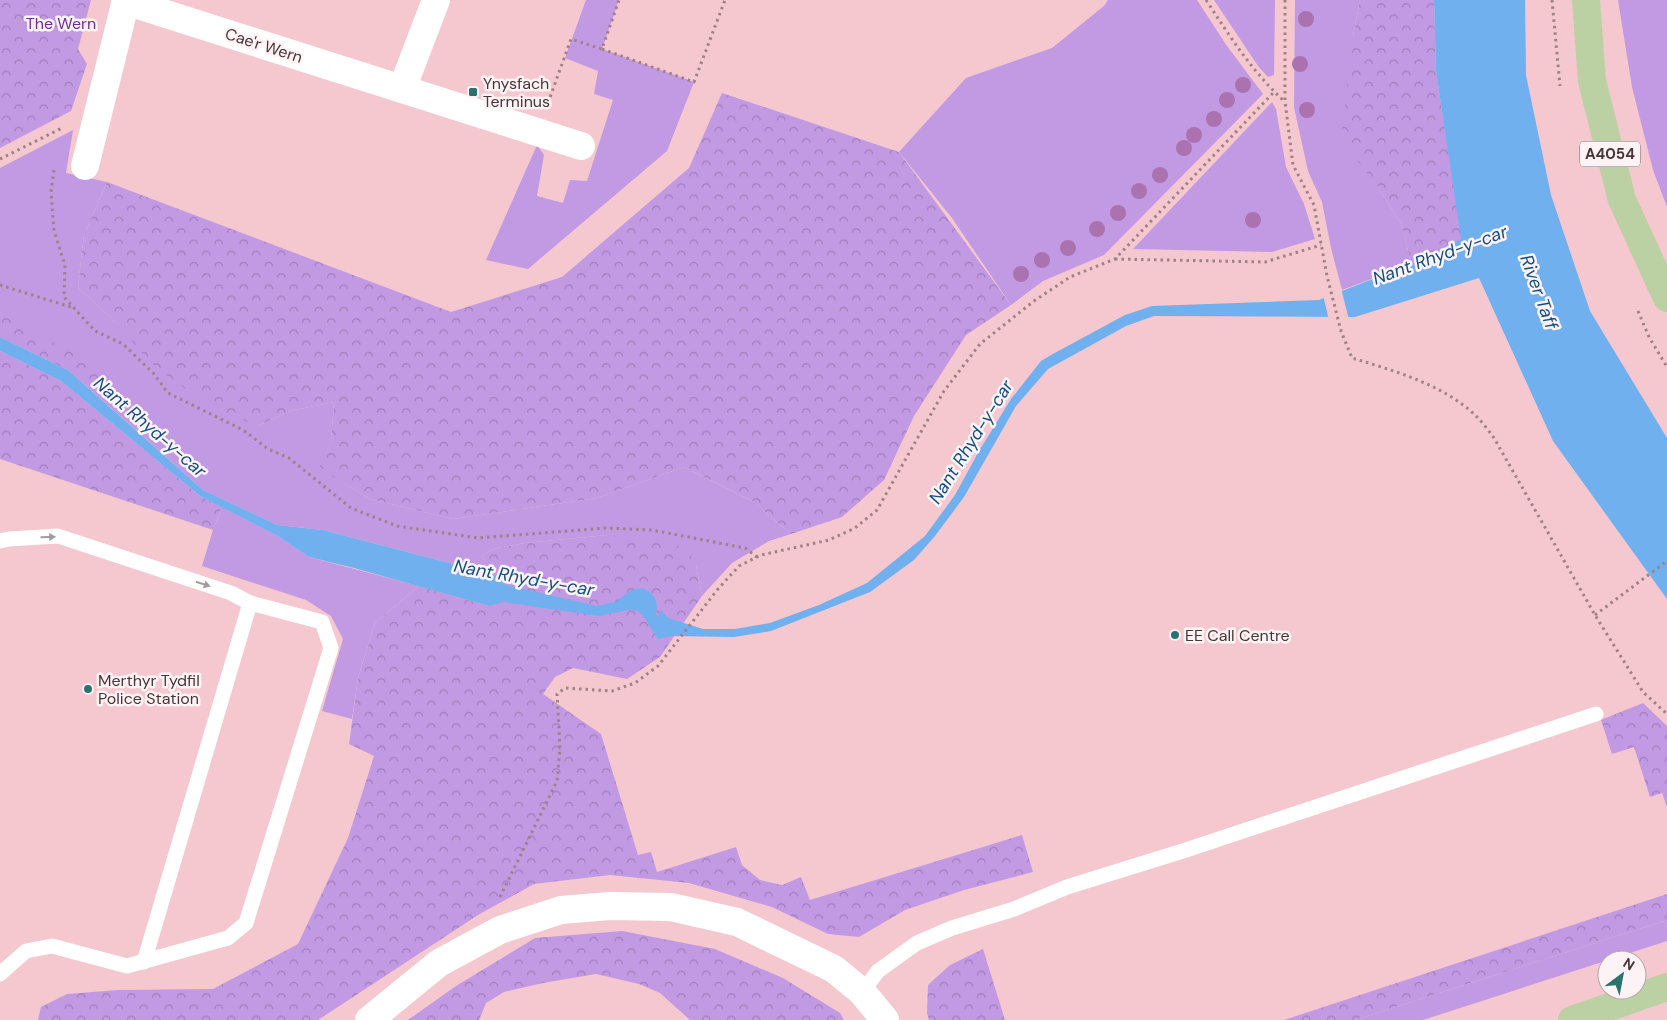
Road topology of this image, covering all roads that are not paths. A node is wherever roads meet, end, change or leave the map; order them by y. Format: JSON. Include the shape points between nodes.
{"nodes":[{"id":1,"x":436,"y":0,"type":"edge"},
{"id":2,"x":1586,"y":0,"type":"edge"},
{"id":3,"x":125,"y":1,"type":"edge"},
{"id":4,"x":402,"y":89,"type":"junction"},
{"id":5,"x":581,"y":146,"type":"dead end"},
{"id":6,"x":85,"y":166,"type":"dead end"},
{"id":7,"x":1667,"y":298,"type":"edge"},
{"id":8,"x":0,"y":541,"type":"edge"},
{"id":9,"x":250,"y":603,"type":"junction"},
{"id":10,"x":1596,"y":714,"type":"dead end"},
{"id":11,"x":144,"y":962,"type":"junction"},
{"id":12,"x":0,"y":974,"type":"edge"},
{"id":13,"x":1667,"y":987,"type":"edge"},
{"id":14,"x":862,"y":992,"type":"junction"},
{"id":15,"x":369,"y":1020,"type":"edge"},
{"id":16,"x":885,"y":1020,"type":"edge"},
{"id":17,"x":1572,"y":1020,"type":"edge"}],
"edges":[{"from":1,"to":4,"type":"street"},
{"from":2,"to":7,"type":"main road","number":"A4054","via":[[1592,81],[1622,200]]},
{"from":3,"to":4,"type":"street","name":"Cae'r Wern"},
{"from":3,"to":6,"type":"street","name":"Cae'r Wern"},
{"from":4,"to":5,"type":"street","name":"Cae'r Wern"},
{"from":8,"to":9,"type":"lane","one_way":true,"via":[[58,536],[232,593]]},
{"from":9,"to":11,"type":"lane"},
{"from":9,"to":11,"type":"lane","via":[[322,622],[331,648],[246,923],[228,938]]},
{"from":10,"to":14,"type":"lane","via":[[1067,887],[952,928],[917,943],[878,971]]},
{"from":11,"to":12,"type":"lane","via":[[127,966],[52,946],[26,951]]},
{"from":13,"to":17,"type":"main road"},
{"from":14,"to":15,"type":"street","via":[[834,969],[737,922],[671,907],[610,906],[560,910],[500,930],[439,963]]},
{"from":14,"to":16,"type":"street"}]}
